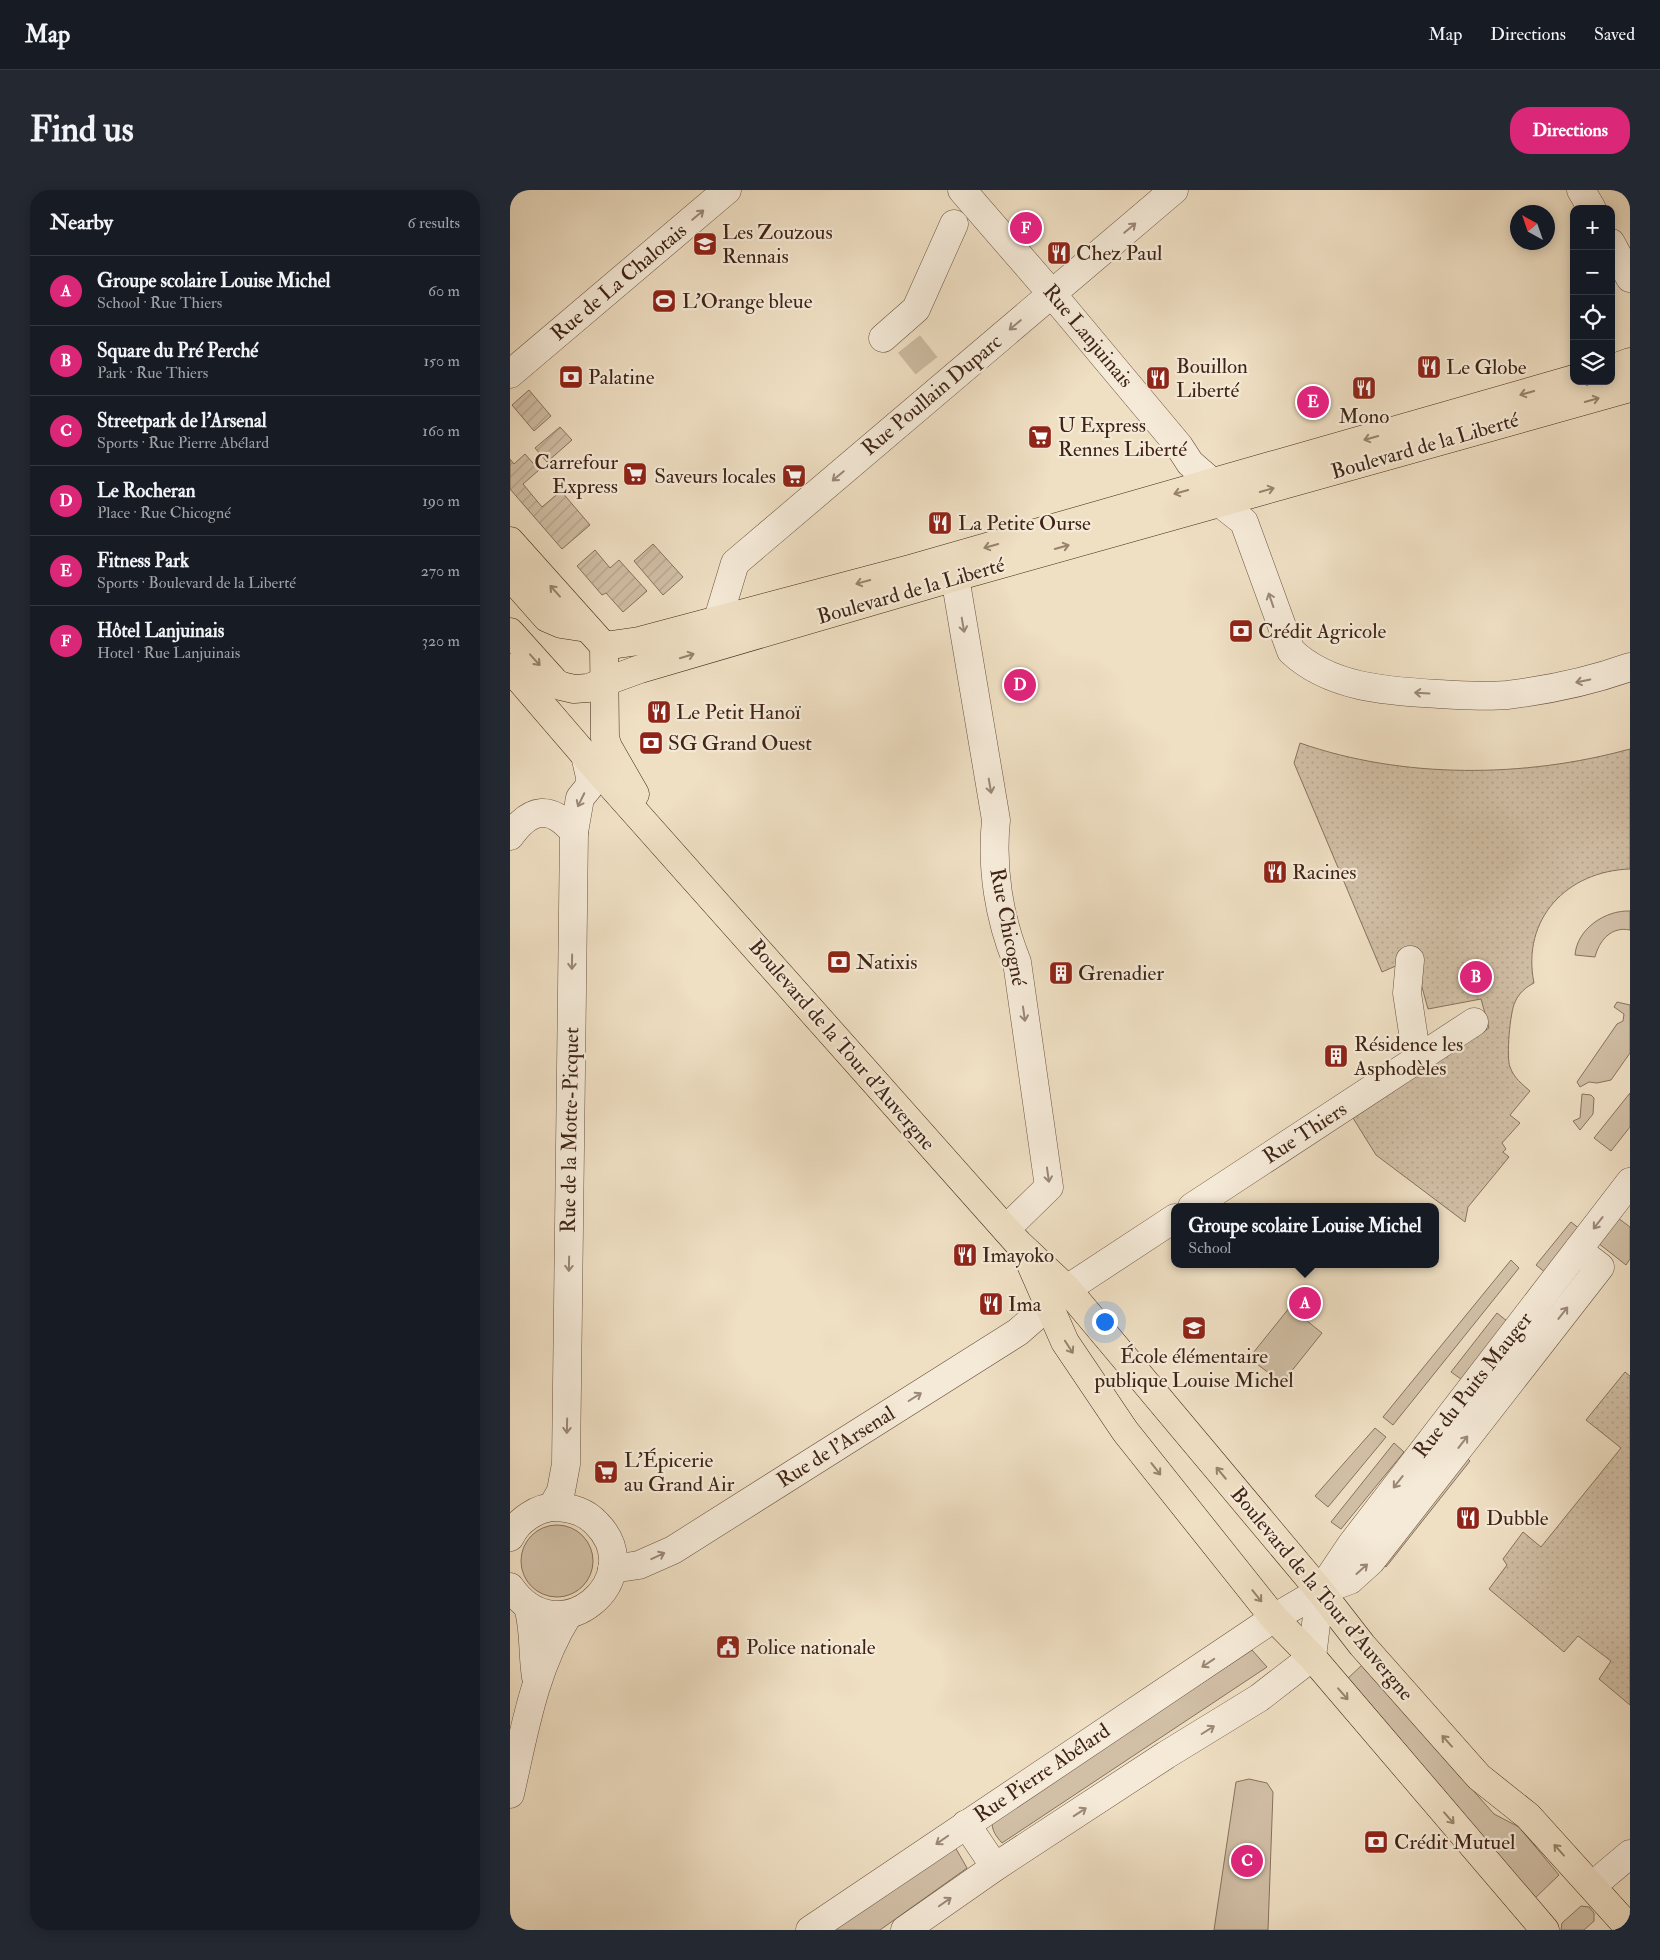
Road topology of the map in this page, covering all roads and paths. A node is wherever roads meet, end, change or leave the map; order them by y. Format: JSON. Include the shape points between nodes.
{"nodes":[{"id":1,"x":727,"y":190,"type":"edge"},
{"id":2,"x":962,"y":190,"type":"edge"},
{"id":3,"x":1174,"y":190,"type":"edge"},
{"id":4,"x":1581,"y":190,"type":"edge"},
{"id":5,"x":1590,"y":205,"type":"edge"},
{"id":6,"x":954,"y":224,"type":"dead end"},
{"id":7,"x":1615,"y":250,"type":"edge"},
{"id":8,"x":1630,"y":278,"type":"edge"},
{"id":9,"x":1052,"y":294,"type":"junction"},
{"id":10,"x":895,"y":337,"type":"dead end"},
{"id":11,"x":1630,"y":362,"type":"edge"},
{"id":12,"x":1615,"y":367,"type":"edge"},
{"id":13,"x":510,"y":374,"type":"edge"},
{"id":14,"x":1570,"y":381,"type":"edge"},
{"id":15,"x":1630,"y":388,"type":"edge"},
{"id":16,"x":1216,"y":493,"type":"junction"},
{"id":17,"x":510,"y":541,"type":"edge"},
{"id":18,"x":510,"y":576,"type":"edge"},
{"id":19,"x":956,"y":577,"type":"junction"},
{"id":20,"x":718,"y":619,"type":"junction"},
{"id":21,"x":510,"y":632,"type":"edge"},
{"id":22,"x":595,"y":637,"type":"junction"},
{"id":23,"x":1630,"y":667,"type":"edge"},
{"id":24,"x":510,"y":668,"type":"edge"},
{"id":25,"x":604,"y":682,"type":"junction"},
{"id":26,"x":585,"y":755,"type":"junction"},
{"id":27,"x":574,"y":832,"type":"junction"},
{"id":28,"x":510,"y":836,"type":"edge"},
{"id":29,"x":661,"y":839,"type":"junction"},
{"id":30,"x":1410,"y":960,"type":"dead end"},
{"id":31,"x":1474,"y":1022,"type":"dead end"},
{"id":32,"x":1417,"y":1059,"type":"junction"},
{"id":33,"x":1624,"y":1189,"type":"edge"},
{"id":34,"x":1198,"y":1203,"type":"edge"},
{"id":35,"x":1171,"y":1221,"type":"edge"},
{"id":36,"x":1006,"y":1229,"type":"junction"},
{"id":37,"x":1578,"y":1250,"type":"junction"},
{"id":38,"x":1058,"y":1296,"type":"junction"},
{"id":39,"x":531,"y":1510,"type":"edge"},
{"id":40,"x":510,"y":1536,"type":"edge"},
{"id":41,"x":612,"y":1569,"type":"junction"},
{"id":42,"x":1320,"y":1591,"type":"junction"},
{"id":43,"x":517,"y":1598,"type":"edge"},
{"id":44,"x":568,"y":1615,"type":"junction"},
{"id":45,"x":1274,"y":1618,"type":"junction"},
{"id":46,"x":1312,"y":1657,"type":"junction"},
{"id":47,"x":537,"y":1681,"type":"junction"},
{"id":48,"x":510,"y":1794,"type":"edge"},
{"id":49,"x":966,"y":1824,"type":"junction"},
{"id":50,"x":1630,"y":1854,"type":"edge"},
{"id":51,"x":995,"y":1867,"type":"junction"},
{"id":52,"x":1592,"y":1886,"type":"junction"},
{"id":53,"x":1630,"y":1929,"type":"edge"},
{"id":54,"x":810,"y":1930,"type":"edge"},
{"id":55,"x":905,"y":1930,"type":"edge"},
{"id":56,"x":1545,"y":1930,"type":"edge"}],
"edges":[{"from":13,"to":1,"type":"street","name":"Rue de La Chalotais","one_way":true},
{"from":2,"to":9,"type":"street","name":"Rue Lanjuinais"},
{"from":9,"to":3,"type":"street","name":"Rue Poullain Duparc","one_way":true},
{"from":4,"to":5,"type":"street"},
{"from":6,"to":10,"type":"street","via":[[916,308]]},
{"from":7,"to":8,"type":"street"},
{"from":9,"to":16,"type":"street","name":"Rue Lanjuinais"},
{"from":9,"to":20,"type":"street","name":"Rue Poullain Duparc","one_way":true,"via":[[937,377],[736,562]]},
{"from":11,"to":12,"type":"main road"},
{"from":14,"to":16,"type":"main road","name":"Boulevard de la Liberté","one_way":true},
{"from":16,"to":15,"type":"main road","name":"Boulevard de la Liberté","one_way":true},
{"from":19,"to":16,"type":"main road","name":"Boulevard de la Liberté","one_way":true},
{"from":16,"to":20,"type":"main road","name":"Boulevard de la Liberté","one_way":true},
{"from":23,"to":16,"type":"street","name":"Rue Lanjuinais","one_way":true,"via":[[1605,676],[1506,695],[1405,692],[1361,686],[1331,675],[1291,651],[1244,522]]},
{"from":22,"to":17,"type":"main road","one_way":true},
{"from":18,"to":22,"type":"main road","name":"Boulevard de la Liberté","via":[[547,618]]},
{"from":25,"to":19,"type":"main road","name":"Boulevard de la Liberté","one_way":true},
{"from":19,"to":36,"type":"street","name":"Rue Chicogné","one_way":true,"via":[[996,820],[993,851],[1005,933],[1017,962],[1050,1186]]},
{"from":20,"to":22,"type":"main road","name":"Boulevard de la Liberté","via":[[639,641]]},
{"from":21,"to":25,"type":"main road","name":"Boulevard de la Liberté","one_way":true,"via":[[561,686],[588,688]]},
{"from":22,"to":25,"type":"main road","name":"Boulevard de la Tour d'Auvergne"},
{"from":24,"to":26,"type":"main road","name":"Boulevard de la Tour d'Auvergne"},
{"from":25,"to":29,"type":"main road","name":"Boulevard de la Tour d'Auvergne","via":[[604,726],[608,747]]},
{"from":26,"to":27,"type":"street","name":"Rue de la Motte-Picquet","one_way":true,"via":[[589,787],[580,798]]},
{"from":26,"to":29,"type":"main road","name":"Boulevard de la Tour d'Auvergne"},
{"from":27,"to":28,"type":"street","via":[[558,816],[546,812],[522,822]]},
{"from":27,"to":39,"type":"street","name":"Rue de la Motte-Picquet","one_way":true,"via":[[566,1464],[561,1491]]},
{"from":29,"to":36,"type":"main road","name":"Boulevard de la Tour d'Auvergne"},
{"from":30,"to":32,"type":"street","via":[[1407,993]]},
{"from":31,"to":32,"type":"street","name":"Rue Thiers"},
{"from":32,"to":34,"type":"street","name":"Rue Thiers"},
{"from":33,"to":37,"type":"street","name":"Rue du Puits Mauger","one_way":true},
{"from":35,"to":38,"type":"street"},
{"from":36,"to":38,"type":"main road","name":"Boulevard de la Tour d'Auvergne"},
{"from":37,"to":42,"type":"street","name":"Rue du Puits Mauger","one_way":true,"via":[[1363,1529]]},
{"from":42,"to":37,"type":"street","name":"Rue du Puits Mauger","one_way":true,"via":[[1350,1580],[1371,1561],[1600,1267]]},
{"from":41,"to":38,"type":"street","name":"Rue de l'Arsenal","one_way":true,"via":[[639,1565],[673,1550],[1018,1332]]},
{"from":42,"to":38,"type":"main road","name":"Boulevard de la Tour d'Auvergne","one_way":true},
{"from":38,"to":45,"type":"main road","name":"Boulevard de la Tour d'Auvergne","one_way":true,"via":[[1066,1342],[1125,1431]]},
{"from":39,"to":40,"type":"street"},
{"from":39,"to":41,"type":"street","via":[[580,1511],[592,1519],[609,1541]]},
{"from":41,"to":44,"type":"street","via":[[603,1592],[593,1603]]},
{"from":42,"to":45,"type":"street","name":"Rue du Puits Mauger"},
{"from":42,"to":46,"type":"street","name":"Rue du Puits Mauger"},
{"from":52,"to":42,"type":"main road","name":"Boulevard de la Tour d'Auvergne","one_way":true,"via":[[1528,1816],[1479,1777],[1362,1645]]},
{"from":43,"to":44,"type":"street","via":[[541,1613]]},
{"from":43,"to":47,"type":"street","via":[[533,1625]]},
{"from":44,"to":47,"type":"street","via":[[558,1630]]},
{"from":45,"to":46,"type":"main road","name":"Boulevard de la Tour d'Auvergne"},
{"from":45,"to":49,"type":"street","name":"Rue Pierre Abélard","one_way":true},
{"from":51,"to":46,"type":"street","one_way":true,"via":[[1259,1698]]},
{"from":46,"to":56,"type":"main road","name":"Boulevard de la Tour d'Auvergne","one_way":true},
{"from":47,"to":48,"type":"street"},
{"from":49,"to":51,"type":"street"},
{"from":49,"to":54,"type":"street","name":"Rue Pierre Abélard","one_way":true},
{"from":50,"to":52,"type":"street"},
{"from":55,"to":51,"type":"street","one_way":true},
{"from":52,"to":53,"type":"main road","name":"Boulevard de la Tour d'Auvergne"}]}
